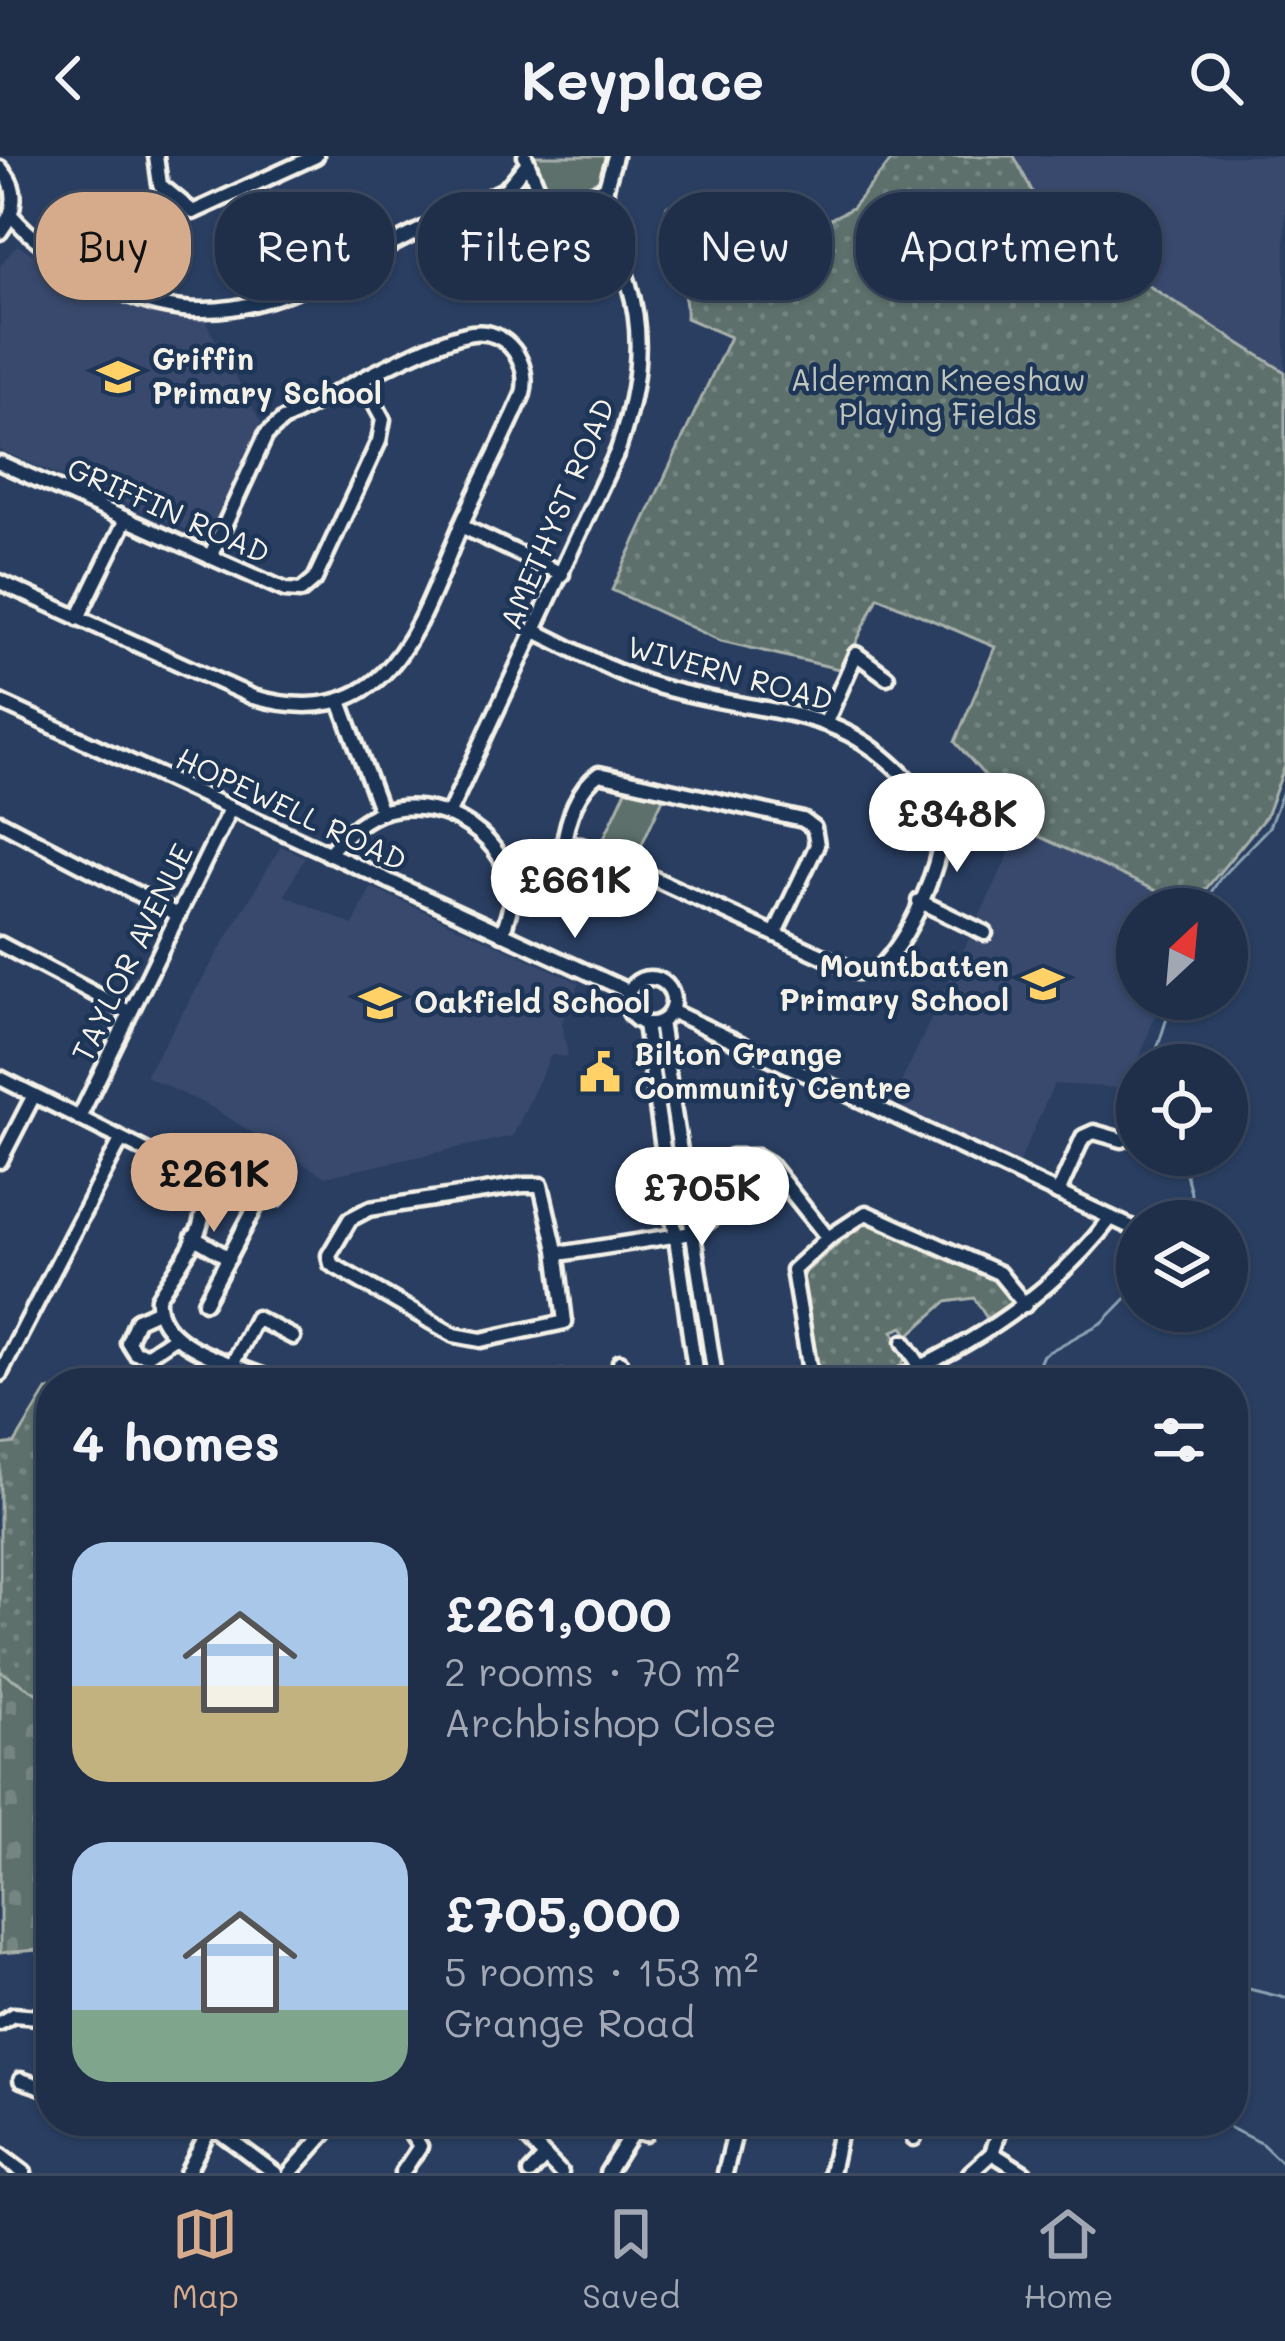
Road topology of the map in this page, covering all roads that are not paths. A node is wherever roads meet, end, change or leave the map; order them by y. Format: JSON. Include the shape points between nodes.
{"nodes":[{"id":1,"x":10,"y":156,"type":"edge"},
{"id":2,"x":156,"y":156,"type":"edge"},
{"id":3,"x":316,"y":156,"type":"edge"},
{"id":4,"x":615,"y":156,"type":"edge"},
{"id":5,"x":525,"y":161,"type":"edge"},
{"id":6,"x":2,"y":169,"type":"edge"},
{"id":7,"x":607,"y":187,"type":"junction"},
{"id":8,"x":506,"y":189,"type":"junction"},
{"id":9,"x":532,"y":192,"type":"edge"},
{"id":10,"x":540,"y":192,"type":"edge"},
{"id":11,"x":596,"y":192,"type":"edge"},
{"id":12,"x":607,"y":192,"type":"edge"},
{"id":13,"x":12,"y":216,"type":"junction"},
{"id":14,"x":0,"y":234,"type":"edge"},
{"id":15,"x":34,"y":242,"type":"junction"},
{"id":16,"x":630,"y":300,"type":"edge"},
{"id":17,"x":363,"y":382,"type":"junction"},
{"id":18,"x":0,"y":463,"type":"edge"},
{"id":19,"x":126,"y":519,"type":"junction"},
{"id":20,"x":461,"y":526,"type":"junction"},
{"id":21,"x":210,"y":557,"type":"junction"},
{"id":22,"x":562,"y":574,"type":"junction"},
{"id":23,"x":0,"y":581,"type":"edge"},
{"id":24,"x":78,"y":618,"type":"junction"},
{"id":25,"x":536,"y":631,"type":"junction"},
{"id":26,"x":887,"y":677,"type":"dead end"},
{"id":27,"x":340,"y":701,"type":"junction"},
{"id":28,"x":0,"y":702,"type":"edge"},
{"id":29,"x":826,"y":722,"type":"junction"},
{"id":30,"x":230,"y":809,"type":"junction"},
{"id":31,"x":381,"y":812,"type":"junction"},
{"id":32,"x":449,"y":813,"type":"junction"},
{"id":33,"x":0,"y":822,"type":"edge"},
{"id":34,"x":564,"y":844,"type":"junction"},
{"id":35,"x":328,"y":854,"type":"junction"},
{"id":36,"x":504,"y":869,"type":"junction"},
{"id":37,"x":920,"y":901,"type":"junction"},
{"id":38,"x":178,"y":915,"type":"junction"},
{"id":39,"x":775,"y":933,"type":"junction"},
{"id":40,"x":985,"y":933,"type":"dead end"},
{"id":41,"x":502,"y":934,"type":"junction"},
{"id":42,"x":0,"y":944,"type":"edge"},
{"id":43,"x":628,"y":991,"type":"junction"},
{"id":44,"x":671,"y":1011,"type":"junction"},
{"id":45,"x":129,"y":1012,"type":"junction"},
{"id":46,"x":660,"y":1022,"type":"junction"},
{"id":47,"x":645,"y":1024,"type":"junction"},
{"id":48,"x":0,"y":1078,"type":"edge"},
{"id":49,"x":34,"y":1095,"type":"junction"},
{"id":50,"x":79,"y":1118,"type":"junction"},
{"id":51,"x":1116,"y":1138,"type":"edge"},
{"id":52,"x":121,"y":1140,"type":"junction"},
{"id":53,"x":729,"y":1157,"type":"dead end"},
{"id":54,"x":0,"y":1161,"type":"edge"},
{"id":55,"x":264,"y":1191,"type":"dead end"},
{"id":56,"x":1058,"y":1193,"type":"junction"},
{"id":57,"x":736,"y":1201,"type":"dead end"},
{"id":58,"x":1111,"y":1218,"type":"junction"},
{"id":59,"x":1116,"y":1220,"type":"edge"},
{"id":60,"x":692,"y":1233,"type":"junction"},
{"id":61,"x":676,"y":1236,"type":"junction"},
{"id":62,"x":193,"y":1237,"type":"junction"},
{"id":63,"x":828,"y":1238,"type":"junction"},
{"id":64,"x":556,"y":1250,"type":"junction"},
{"id":65,"x":229,"y":1258,"type":"junction"},
{"id":66,"x":205,"y":1302,"type":"dead end"},
{"id":67,"x":1024,"y":1305,"type":"junction"},
{"id":68,"x":157,"y":1311,"type":"junction"},
{"id":69,"x":293,"y":1337,"type":"dead end"},
{"id":70,"x":173,"y":1338,"type":"junction"},
{"id":71,"x":904,"y":1342,"type":"dead end"},
{"id":72,"x":234,"y":1361,"type":"junction"},
{"id":73,"x":620,"y":1362,"type":"dead end"},
{"id":74,"x":248,"y":1368,"type":"edge"},
{"id":75,"x":620,"y":1368,"type":"edge"},
{"id":76,"x":696,"y":1368,"type":"edge"},
{"id":77,"x":714,"y":1368,"type":"edge"},
{"id":78,"x":809,"y":1368,"type":"edge"},
{"id":79,"x":914,"y":1368,"type":"edge"},
{"id":80,"x":925,"y":1368,"type":"edge"},
{"id":81,"x":0,"y":1374,"type":"edge"},
{"id":82,"x":36,"y":2016,"type":"edge"},
{"id":83,"x":0,"y":2023,"type":"edge"},
{"id":84,"x":21,"y":2080,"type":"dead end"},
{"id":85,"x":36,"y":2085,"type":"edge"},
{"id":86,"x":203,"y":2136,"type":"edge"},
{"id":87,"x":225,"y":2136,"type":"edge"},
{"id":88,"x":320,"y":2136,"type":"edge"},
{"id":89,"x":413,"y":2136,"type":"edge"},
{"id":90,"x":525,"y":2136,"type":"edge"},
{"id":91,"x":630,"y":2136,"type":"edge"},
{"id":92,"x":734,"y":2136,"type":"edge"},
{"id":93,"x":839,"y":2136,"type":"edge"},
{"id":94,"x":998,"y":2136,"type":"edge"},
{"id":95,"x":992,"y":2153,"type":"junction"},
{"id":96,"x":0,"y":2155,"type":"edge"},
{"id":97,"x":544,"y":2157,"type":"junction"},
{"id":98,"x":726,"y":2171,"type":"edge"},
{"id":99,"x":24,"y":2173,"type":"edge"},
{"id":100,"x":187,"y":2173,"type":"edge"},
{"id":101,"x":275,"y":2173,"type":"edge"},
{"id":102,"x":290,"y":2173,"type":"edge"},
{"id":103,"x":402,"y":2173,"type":"edge"},
{"id":104,"x":530,"y":2173,"type":"edge"},
{"id":105,"x":561,"y":2173,"type":"edge"},
{"id":106,"x":607,"y":2173,"type":"edge"},
{"id":107,"x":742,"y":2173,"type":"edge"},
{"id":108,"x":831,"y":2173,"type":"edge"},
{"id":109,"x":970,"y":2173,"type":"edge"},
{"id":110,"x":1024,"y":2173,"type":"edge"}],
"edges":[{"from":1,"to":6,"type":"street"},
{"from":2,"to":3,"type":"street","via":[[160,184],[193,212]]},
{"from":4,"to":7,"type":"street","name":"AMETHYST ROAD"},
{"from":5,"to":8,"type":"street"},
{"from":5,"to":10,"type":"street"},
{"from":6,"to":13,"type":"street","via":[[11,181]]},
{"from":7,"to":11,"type":"street"},
{"from":7,"to":12,"type":"street","name":"AMETHYST ROAD"},
{"from":8,"to":9,"type":"street"},
{"from":8,"to":15,"type":"street","via":[[321,283],[236,310],[136,301]]},
{"from":13,"to":14,"type":"street"},
{"from":13,"to":15,"type":"street"},
{"from":14,"to":15,"type":"street"},
{"from":16,"to":22,"type":"street","name":"AMETHYST ROAD","via":[[637,374],[618,450]]},
{"from":17,"to":20,"type":"street","via":[[474,332],[495,336],[519,356],[523,394]]},
{"from":17,"to":21,"type":"street","via":[[266,435]]},
{"from":17,"to":21,"type":"street","name":"GRIFFIN ROAD","via":[[383,419],[379,441],[310,585],[286,590]]},
{"from":18,"to":19,"type":"street","name":"GRIFFIN ROAD"},
{"from":19,"to":21,"type":"street","name":"GRIFFIN ROAD"},
{"from":19,"to":24,"type":"street"},
{"from":20,"to":22,"type":"street"},
{"from":20,"to":27,"type":"street","via":[[407,648],[387,673]]},
{"from":22,"to":25,"type":"street","name":"AMETHYST ROAD"},
{"from":23,"to":24,"type":"street"},
{"from":24,"to":27,"type":"street","via":[[253,697],[287,705]]},
{"from":25,"to":29,"type":"street","name":"WIVERN ROAD","via":[[657,686]]},
{"from":25,"to":32,"type":"street","name":"AMETHYST ROAD"},
{"from":26,"to":29,"type":"street","via":[[856,654]]},
{"from":27,"to":31,"type":"street"},
{"from":28,"to":30,"type":"street","name":"HOPEWELL ROAD"},
{"from":29,"to":37,"type":"street","name":"WIVERN ROAD","via":[[916,784],[944,825]]},
{"from":30,"to":35,"type":"street","name":"HOPEWELL ROAD"},
{"from":30,"to":38,"type":"street","name":"TAYLOR AVENUE"},
{"from":31,"to":32,"type":"street"},
{"from":31,"to":35,"type":"street"},
{"from":32,"to":36,"type":"street","via":[[480,832]]},
{"from":33,"to":38,"type":"street"},
{"from":34,"to":36,"type":"street"},
{"from":34,"to":39,"type":"street","name":"WIVERN ROAD"},
{"from":34,"to":39,"type":"street","via":[[584,787],[599,774],[803,820],[818,844]]},
{"from":35,"to":41,"type":"street","name":"HOPEWELL ROAD"},
{"from":36,"to":41,"type":"street","via":[[512,889]]},
{"from":37,"to":39,"type":"street","name":"WIVERN ROAD","via":[[877,971],[857,972]]},
{"from":37,"to":40,"type":"street"},
{"from":38,"to":45,"type":"street","name":"TAYLOR AVENUE"},
{"from":41,"to":43,"type":"street","name":"HOPEWELL ROAD"},
{"from":42,"to":45,"type":"street"},
{"from":43,"to":44,"type":"street","via":[[645,978],[659,980],[673,997]]},
{"from":43,"to":47,"type":"street","via":[[629,1011]]},
{"from":44,"to":46,"type":"street"},
{"from":44,"to":56,"type":"street"},
{"from":45,"to":50,"type":"street","name":"TAYLOR AVENUE"},
{"from":46,"to":47,"type":"street"},
{"from":46,"to":60,"type":"street"},
{"from":47,"to":61,"type":"street"},
{"from":48,"to":49,"type":"street"},
{"from":49,"to":50,"type":"street"},
{"from":49,"to":54,"type":"street"},
{"from":50,"to":52,"type":"street"},
{"from":51,"to":56,"type":"street","via":[[1082,1137]]},
{"from":52,"to":62,"type":"street","via":[[200,1184],[207,1203]]},
{"from":52,"to":81,"type":"street"},
{"from":53,"to":63,"type":"street","via":[[769,1164]]},
{"from":55,"to":65,"type":"street"},
{"from":56,"to":58,"type":"street"},
{"from":57,"to":60,"type":"street"},
{"from":58,"to":59,"type":"street"},
{"from":58,"to":67,"type":"street"},
{"from":60,"to":61,"type":"street"},
{"from":60,"to":77,"type":"street"},
{"from":61,"to":64,"type":"street"},
{"from":61,"to":76,"type":"street"},
{"from":62,"to":65,"type":"street"},
{"from":62,"to":68,"type":"street"},
{"from":63,"to":67,"type":"street","via":[[871,1214],[999,1273]]},
{"from":63,"to":78,"type":"street","via":[[801,1260],[792,1280]]},
{"from":64,"to":64,"type":"street","via":[[541,1184],[369,1209],[350,1219],[329,1255],[331,1264],[454,1335],[481,1340],[565,1322]]},
{"from":65,"to":66,"type":"street"},
{"from":67,"to":80,"type":"street"},
{"from":68,"to":70,"type":"street"},
{"from":68,"to":70,"type":"street","via":[[137,1320],[128,1342],[148,1355]]},
{"from":69,"to":72,"type":"street","via":[[256,1318]]},
{"from":70,"to":72,"type":"street"},
{"from":71,"to":79,"type":"street"},
{"from":72,"to":74,"type":"street"},
{"from":73,"to":75,"type":"street"},
{"from":82,"to":83,"type":"street","via":[[14,2014]]},
{"from":84,"to":85,"type":"street"},
{"from":86,"to":100,"type":"street"},
{"from":87,"to":101,"type":"street"},
{"from":88,"to":102,"type":"street"},
{"from":89,"to":103,"type":"street","via":[[420,2146]]},
{"from":90,"to":97,"type":"street"},
{"from":91,"to":106,"type":"street"},
{"from":92,"to":98,"type":"street"},
{"from":93,"to":108,"type":"street"},
{"from":94,"to":95,"type":"street"},
{"from":95,"to":109,"type":"street"},
{"from":95,"to":110,"type":"street"},
{"from":96,"to":99,"type":"street"},
{"from":97,"to":104,"type":"street"},
{"from":97,"to":105,"type":"street"},
{"from":98,"to":107,"type":"street"}]}
